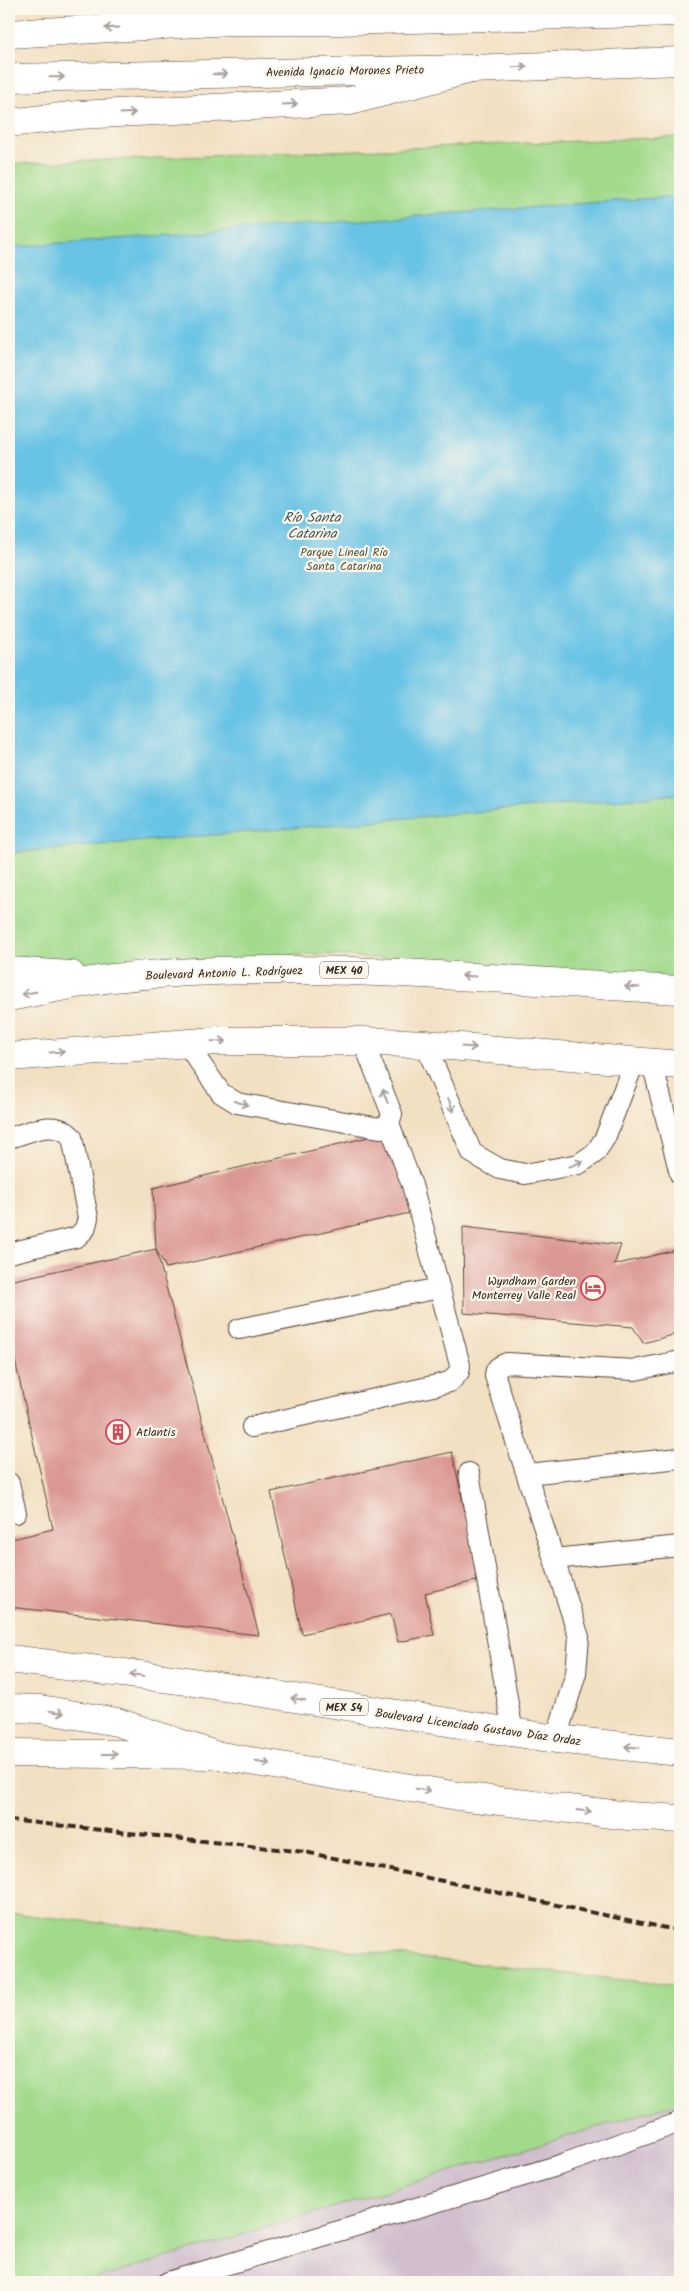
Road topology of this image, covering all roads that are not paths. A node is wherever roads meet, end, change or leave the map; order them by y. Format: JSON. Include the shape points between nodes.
{"nodes":[{"id":1,"x":111,"y":9,"type":"edge"},
{"id":2,"x":680,"y":12,"type":"edge"},
{"id":3,"x":231,"y":21,"type":"junction"},
{"id":4,"x":9,"y":34,"type":"edge"},
{"id":5,"x":680,"y":61,"type":"edge"},
{"id":6,"x":471,"y":69,"type":"junction"},
{"id":7,"x":9,"y":78,"type":"edge"},
{"id":8,"x":9,"y":123,"type":"edge"},
{"id":9,"x":9,"y":971,"type":"edge"},
{"id":10,"x":112,"y":978,"type":"junction"},
{"id":11,"x":680,"y":990,"type":"edge"},
{"id":12,"x":9,"y":997,"type":"edge"},
{"id":13,"x":363,"y":1041,"type":"junction"},
{"id":14,"x":186,"y":1044,"type":"junction"},
{"id":15,"x":425,"y":1044,"type":"junction"},
{"id":16,"x":9,"y":1057,"type":"edge"},
{"id":17,"x":644,"y":1061,"type":"junction"},
{"id":18,"x":680,"y":1065,"type":"edge"},
{"id":19,"x":389,"y":1123,"type":"junction"},
{"id":20,"x":9,"y":1138,"type":"edge"},
{"id":21,"x":679,"y":1166,"type":"edge"},
{"id":22,"x":9,"y":1253,"type":"edge"},
{"id":23,"x":439,"y":1288,"type":"junction"},
{"id":24,"x":239,"y":1329,"type":"dead end"},
{"id":25,"x":680,"y":1361,"type":"edge"},
{"id":26,"x":252,"y":1427,"type":"dead end"},
{"id":27,"x":680,"y":1458,"type":"edge"},
{"id":28,"x":469,"y":1473,"type":"dead end"},
{"id":29,"x":527,"y":1474,"type":"junction"},
{"id":30,"x":9,"y":1483,"type":"edge"},
{"id":31,"x":16,"y":1513,"type":"dead end"},
{"id":32,"x":680,"y":1546,"type":"edge"},
{"id":33,"x":554,"y":1560,"type":"junction"},
{"id":34,"x":9,"y":1659,"type":"edge"},
{"id":35,"x":9,"y":1708,"type":"edge"},
{"id":36,"x":513,"y":1733,"type":"junction"},
{"id":37,"x":556,"y":1739,"type":"junction"},
{"id":38,"x":680,"y":1752,"type":"edge"},
{"id":39,"x":9,"y":1753,"type":"edge"},
{"id":40,"x":215,"y":1755,"type":"junction"},
{"id":41,"x":680,"y":1819,"type":"edge"},
{"id":42,"x":680,"y":2122,"type":"edge"},
{"id":43,"x":168,"y":2282,"type":"edge"}],
"edges":[{"from":1,"to":3,"type":"main road"},
{"from":2,"to":3,"type":"main road"},
{"from":3,"to":4,"type":"main road","one_way":true},
{"from":6,"to":5,"type":"main road","name":"Avenida Ignacio Morones Prieto","one_way":true},
{"from":7,"to":6,"type":"main road","name":"Avenida Ignacio Morones Prieto","one_way":true},
{"from":8,"to":6,"type":"main road","one_way":true,"via":[[79,115],[350,101]]},
{"from":9,"to":10,"type":"main road"},
{"from":11,"to":10,"type":"main road","name":"Boulevard Antonio L. Rodríguez","number":"MEX 40","one_way":true,"via":[[340,970]]},
{"from":10,"to":12,"type":"main road","name":"Boulevard Antonio L. Rodríguez","number":"MEX 40","one_way":true},
{"from":14,"to":13,"type":"main road","one_way":true},
{"from":13,"to":15,"type":"main road"},
{"from":19,"to":13,"type":"lane","one_way":true,"via":[[392,1114]]},
{"from":16,"to":14,"type":"main road","one_way":true},
{"from":14,"to":19,"type":"lane","one_way":true,"via":[[221,1093],[237,1103],[380,1128]]},
{"from":15,"to":17,"type":"main road","one_way":true},
{"from":15,"to":17,"type":"lane","one_way":true,"via":[[472,1153],[500,1170],[524,1174],[579,1164],[594,1153],[605,1138]]},
{"from":17,"to":18,"type":"main road"},
{"from":17,"to":21,"type":"lane"},
{"from":19,"to":23,"type":"lane","via":[[412,1185]]},
{"from":20,"to":22,"type":"lane","via":[[53,1126],[65,1129],[72,1137],[88,1218],[85,1229],[77,1237]]},
{"from":23,"to":24,"type":"lane"},
{"from":23,"to":26,"type":"lane","via":[[460,1365],[459,1372],[450,1382]]},
{"from":25,"to":29,"type":"lane","via":[[635,1370],[507,1363],[497,1368],[494,1376]]},
{"from":27,"to":29,"type":"lane"},
{"from":28,"to":36,"type":"lane"},
{"from":29,"to":33,"type":"lane"},
{"from":30,"to":31,"type":"lane"},
{"from":32,"to":33,"type":"lane"},
{"from":33,"to":37,"type":"lane","via":[[580,1637],[576,1672]]},
{"from":36,"to":34,"type":"main road","name":"Boulevard Licenciado Gustavo Díaz Ordaz","number":"MEX 54","one_way":true,"via":[[180,1680]]},
{"from":35,"to":40,"type":"main road","one_way":true,"via":[[40,1709],[117,1722]]},
{"from":36,"to":37,"type":"main road","name":"Boulevard Licenciado Gustavo Díaz Ordaz","number":"MEX 54"},
{"from":38,"to":37,"type":"main road","name":"Boulevard Licenciado Gustavo Díaz Ordaz","number":"MEX 54","one_way":true},
{"from":39,"to":40,"type":"main road","one_way":true},
{"from":40,"to":41,"type":"main road","one_way":true,"via":[[458,1796]]},
{"from":42,"to":43,"type":"lane","via":[[560,2165]]}]}
